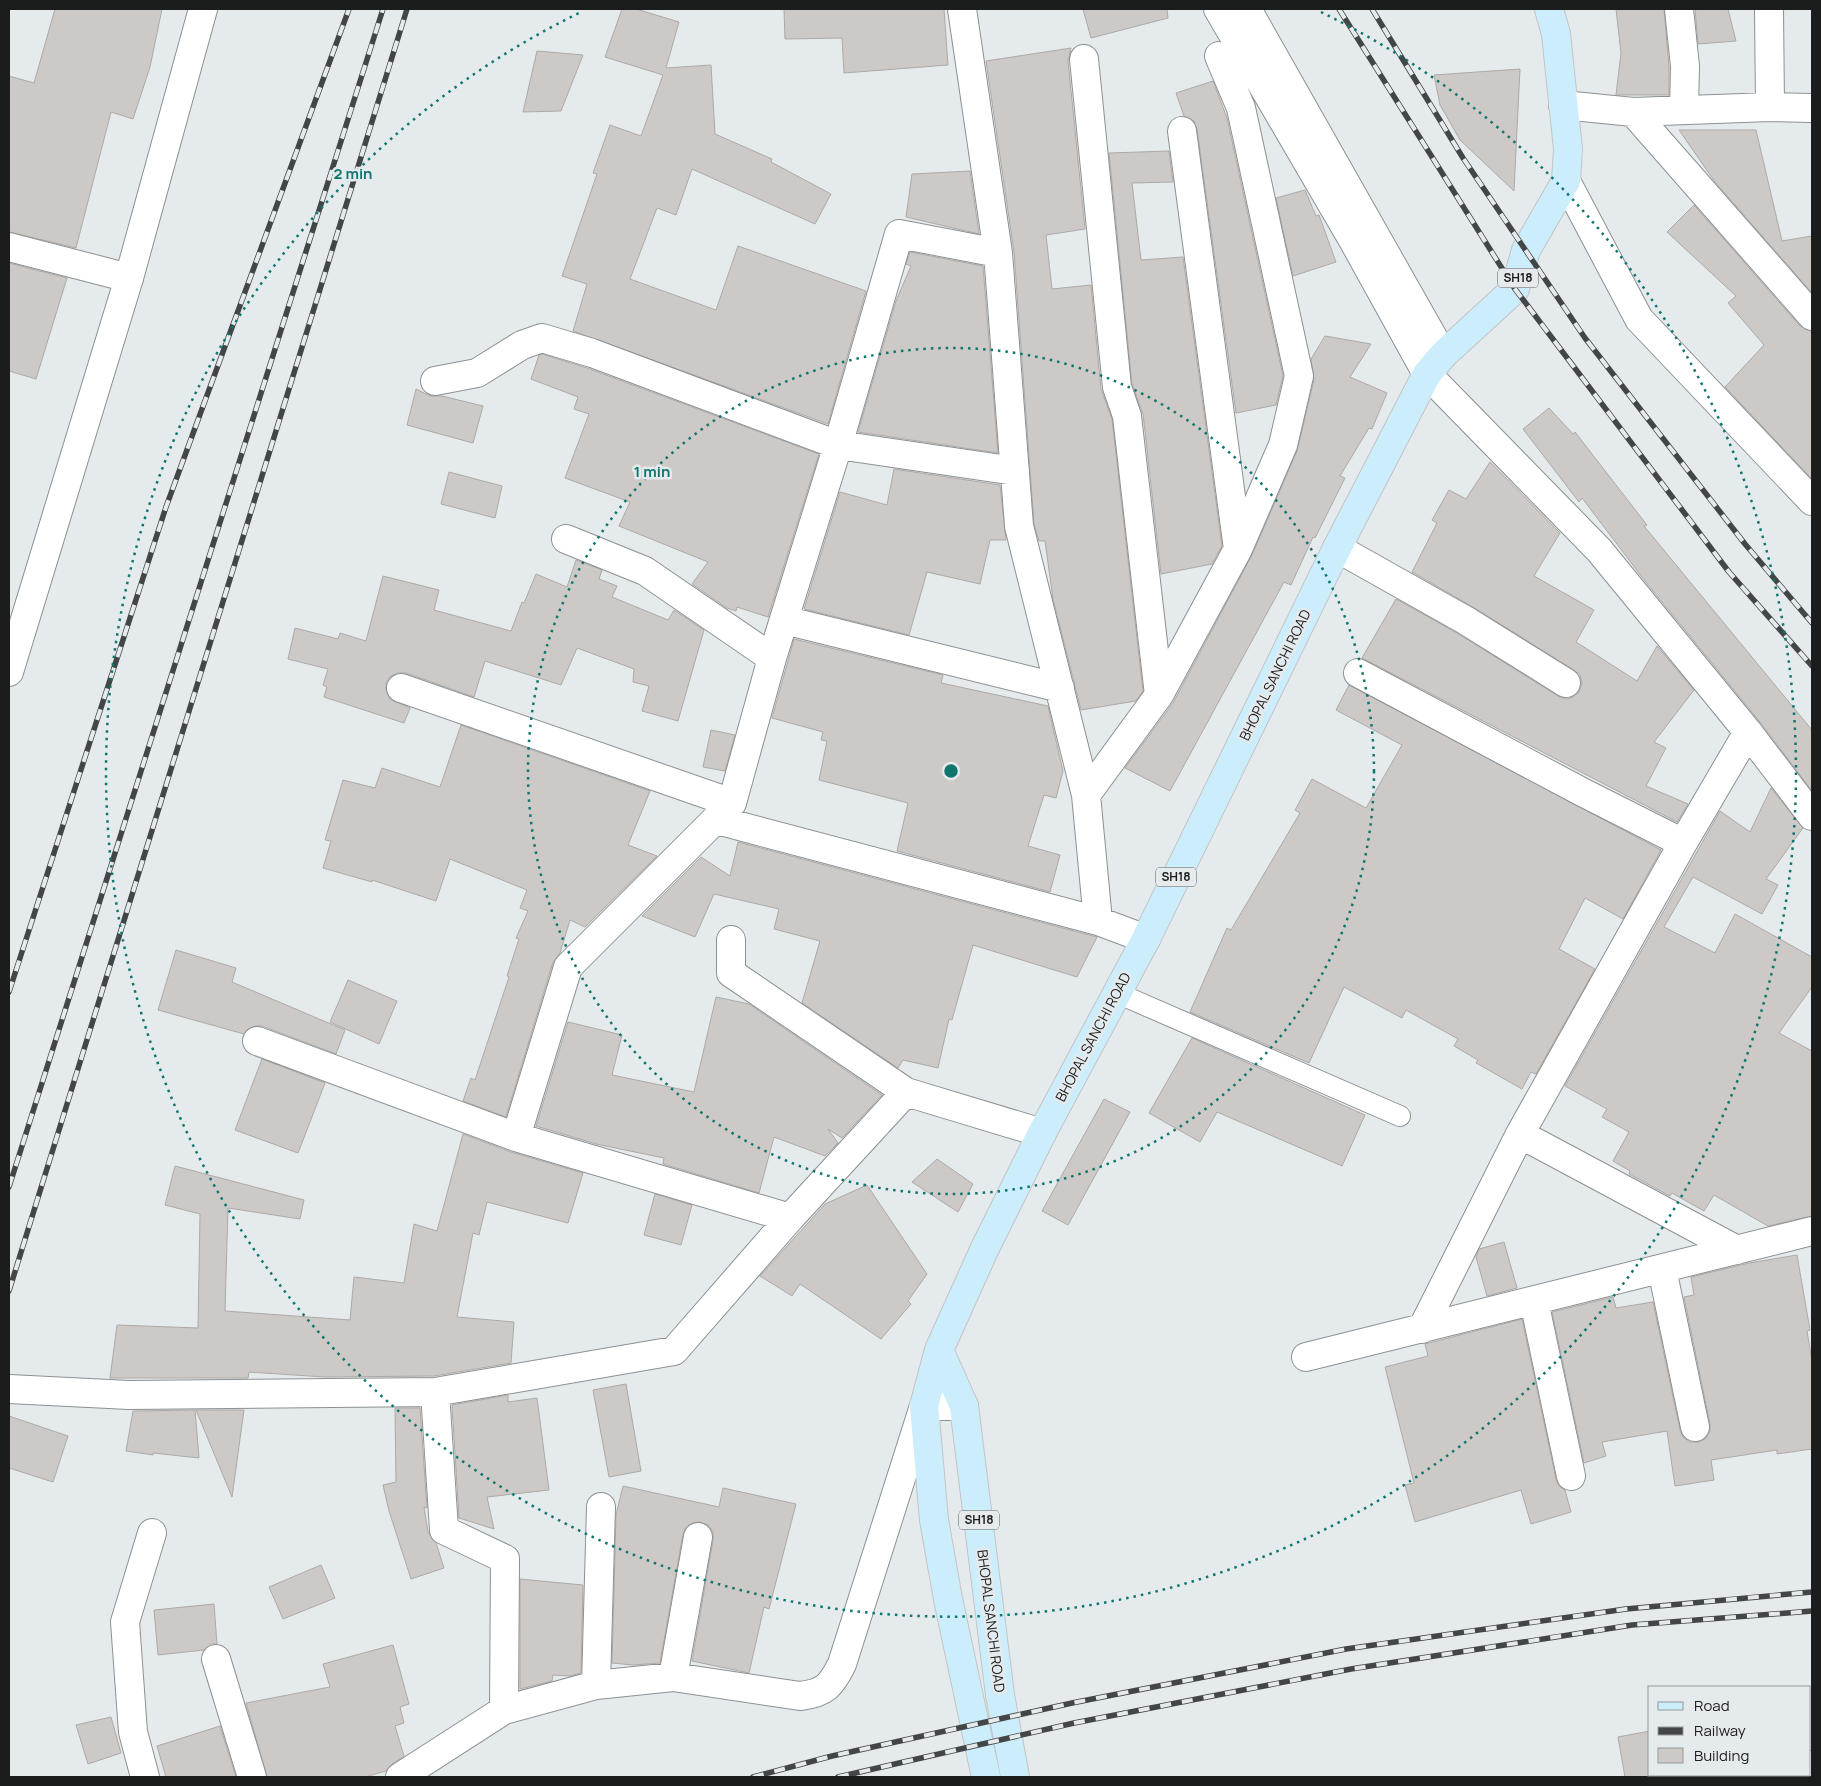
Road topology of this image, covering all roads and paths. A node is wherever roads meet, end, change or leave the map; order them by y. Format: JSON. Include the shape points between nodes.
{"nodes":[{"id":1,"x":203,"y":9,"type":"edge"},
{"id":2,"x":962,"y":9,"type":"edge"},
{"id":3,"x":1218,"y":9,"type":"edge"},
{"id":4,"x":1246,"y":9,"type":"edge"},
{"id":5,"x":1549,"y":9,"type":"edge"},
{"id":6,"x":1680,"y":9,"type":"edge"},
{"id":7,"x":1769,"y":9,"type":"edge"},
{"id":8,"x":1219,"y":56,"type":"dead end"},
{"id":9,"x":1084,"y":59,"type":"dead end"},
{"id":10,"x":1563,"y":105,"type":"junction"},
{"id":11,"x":1770,"y":107,"type":"junction"},
{"id":12,"x":1812,"y":108,"type":"edge"},
{"id":13,"x":1684,"y":110,"type":"junction"},
{"id":14,"x":1633,"y":112,"type":"junction"},
{"id":15,"x":1182,"y":131,"type":"dead end"},
{"id":16,"x":1566,"y":180,"type":"junction"},
{"id":17,"x":9,"y":247,"type":"edge"},
{"id":18,"x":998,"y":252,"type":"junction"},
{"id":19,"x":129,"y":278,"type":"junction"},
{"id":20,"x":1812,"y":316,"type":"edge"},
{"id":21,"x":1435,"y":365,"type":"junction"},
{"id":22,"x":435,"y":381,"type":"dead end"},
{"id":23,"x":838,"y":445,"type":"junction"},
{"id":24,"x":1015,"y":472,"type":"junction"},
{"id":25,"x":1812,"y":500,"type":"edge"},
{"id":26,"x":566,"y":539,"type":"dead end"},
{"id":27,"x":1337,"y":548,"type":"junction"},
{"id":28,"x":1238,"y":549,"type":"junction"},
{"id":29,"x":784,"y":620,"type":"junction"},
{"id":30,"x":772,"y":658,"type":"junction"},
{"id":31,"x":9,"y":672,"type":"edge"},
{"id":32,"x":1358,"y":672,"type":"dead end"},
{"id":33,"x":1566,"y":682,"type":"dead end"},
{"id":34,"x":401,"y":688,"type":"dead end"},
{"id":35,"x":1060,"y":688,"type":"junction"},
{"id":36,"x":1159,"y":695,"type":"junction"},
{"id":37,"x":1748,"y":732,"type":"junction"},
{"id":38,"x":1086,"y":795,"type":"junction"},
{"id":39,"x":724,"y":812,"type":"junction"},
{"id":40,"x":1812,"y":816,"type":"edge"},
{"id":41,"x":1682,"y":843,"type":"junction"},
{"id":42,"x":1098,"y":921,"type":"junction"},
{"id":43,"x":1146,"y":939,"type":"junction"},
{"id":44,"x":731,"y":940,"type":"dead end"},
{"id":45,"x":1117,"y":993,"type":"junction"},
{"id":46,"x":257,"y":1041,"type":"dead end"},
{"id":47,"x":906,"y":1092,"type":"junction"},
{"id":48,"x":1400,"y":1116,"type":"dead end"},
{"id":49,"x":1042,"y":1132,"type":"junction"},
{"id":50,"x":1520,"y":1134,"type":"junction"},
{"id":51,"x":516,"y":1137,"type":"junction"},
{"id":52,"x":790,"y":1218,"type":"junction"},
{"id":53,"x":1812,"y":1231,"type":"edge"},
{"id":54,"x":1736,"y":1250,"type":"junction"},
{"id":55,"x":1662,"y":1269,"type":"junction"},
{"id":56,"x":1534,"y":1301,"type":"junction"},
{"id":57,"x":1422,"y":1329,"type":"junction"},
{"id":58,"x":939,"y":1350,"type":"junction"},
{"id":59,"x":1306,"y":1357,"type":"dead end"},
{"id":60,"x":9,"y":1389,"type":"edge"},
{"id":61,"x":435,"y":1392,"type":"junction"},
{"id":62,"x":924,"y":1406,"type":"junction"},
{"id":63,"x":964,"y":1406,"type":"junction"},
{"id":64,"x":1695,"y":1427,"type":"dead end"},
{"id":65,"x":1572,"y":1476,"type":"dead end"},
{"id":66,"x":601,"y":1507,"type":"dead end"},
{"id":67,"x":152,"y":1533,"type":"dead end"},
{"id":68,"x":698,"y":1537,"type":"dead end"},
{"id":69,"x":216,"y":1659,"type":"dead end"},
{"id":70,"x":674,"y":1677,"type":"junction"},
{"id":71,"x":596,"y":1685,"type":"junction"},
{"id":72,"x":504,"y":1710,"type":"junction"},
{"id":73,"x":1014,"y":1768,"type":"edge"},
{"id":74,"x":145,"y":1777,"type":"edge"},
{"id":75,"x":252,"y":1777,"type":"edge"},
{"id":76,"x":400,"y":1777,"type":"edge"},
{"id":77,"x":986,"y":1777,"type":"edge"}],
"edges":[{"from":1,"to":19,"type":"street"},
{"from":2,"to":18,"type":"street"},
{"from":3,"to":21,"type":"street","via":[[1354,242]]},
{"from":4,"to":21,"type":"street"},
{"from":5,"to":10,"type":"main road","name":"BHOPAL SANCHI ROAD","number":"SH18","via":[[1556,34]]},
{"from":6,"to":13,"type":"street","via":[[1685,66]]},
{"from":7,"to":11,"type":"street"},
{"from":8,"to":28,"type":"street","via":[[1242,108],[1299,376],[1283,445]]},
{"from":9,"to":36,"type":"street","via":[[1117,387],[1127,416]]},
{"from":10,"to":14,"type":"street"},
{"from":10,"to":16,"type":"main road","name":"BHOPAL SANCHI ROAD","number":"SH18","via":[[1568,149]]},
{"from":11,"to":12,"type":"street"},
{"from":11,"to":13,"type":"street"},
{"from":13,"to":14,"type":"street"},
{"from":14,"to":20,"type":"street"},
{"from":15,"to":28,"type":"street"},
{"from":16,"to":21,"type":"main road","name":"BHOPAL SANCHI ROAD","number":"SH18","via":[[1526,250],[1515,289]]},
{"from":16,"to":25,"type":"street","via":[[1639,319]]},
{"from":17,"to":19,"type":"street"},
{"from":18,"to":23,"type":"street","via":[[899,234]]},
{"from":18,"to":24,"type":"street"},
{"from":19,"to":31,"type":"street"},
{"from":21,"to":27,"type":"main road","name":"BHOPAL SANCHI ROAD","number":"SH18"},
{"from":21,"to":37,"type":"street","via":[[1599,550]]},
{"from":22,"to":23,"type":"street","via":[[477,373],[522,345],[542,338],[592,353]]},
{"from":23,"to":24,"type":"street"},
{"from":23,"to":29,"type":"street"},
{"from":24,"to":35,"type":"street","via":[[1020,526]]},
{"from":26,"to":30,"type":"street","via":[[645,572]]},
{"from":27,"to":33,"type":"street","via":[[1465,620]]},
{"from":27,"to":43,"type":"main road","name":"BHOPAL SANCHI ROAD","number":"SH18"},
{"from":28,"to":36,"type":"street"},
{"from":29,"to":30,"type":"street"},
{"from":29,"to":35,"type":"street"},
{"from":30,"to":39,"type":"street"},
{"from":32,"to":41,"type":"street"},
{"from":34,"to":39,"type":"street"},
{"from":35,"to":38,"type":"street"},
{"from":36,"to":38,"type":"street"},
{"from":37,"to":40,"type":"street"},
{"from":37,"to":41,"type":"street"},
{"from":38,"to":42,"type":"street"},
{"from":39,"to":42,"type":"street"},
{"from":39,"to":51,"type":"street","via":[[568,967]]},
{"from":41,"to":50,"type":"street"},
{"from":42,"to":43,"type":"street"},
{"from":43,"to":45,"type":"main road","name":"BHOPAL SANCHI ROAD","number":"SH18"},
{"from":44,"to":47,"type":"street","via":[[731,973]]},
{"from":45,"to":48,"type":"lane"},
{"from":45,"to":49,"type":"main road","name":"BHOPAL SANCHI ROAD","number":"SH18"},
{"from":46,"to":51,"type":"street"},
{"from":47,"to":49,"type":"street"},
{"from":47,"to":52,"type":"street"},
{"from":49,"to":58,"type":"main road","name":"BHOPAL SANCHI ROAD","number":"SH18"},
{"from":50,"to":54,"type":"street"},
{"from":50,"to":57,"type":"street"},
{"from":51,"to":52,"type":"street"},
{"from":52,"to":61,"type":"street","via":[[674,1351]]},
{"from":53,"to":54,"type":"street"},
{"from":54,"to":55,"type":"street"},
{"from":55,"to":56,"type":"street"},
{"from":55,"to":64,"type":"street"},
{"from":56,"to":57,"type":"street"},
{"from":56,"to":65,"type":"street"},
{"from":57,"to":59,"type":"street"},
{"from":58,"to":62,"type":"main road","name":"BHOPAL SANCHI ROAD","number":"SH18"},
{"from":58,"to":63,"type":"main road","name":"BHOPAL SANCHI ROAD","number":"SH18"},
{"from":60,"to":61,"type":"street","via":[[128,1395]]},
{"from":61,"to":72,"type":"street","via":[[444,1530],[505,1559]]},
{"from":62,"to":63,"type":"street"},
{"from":62,"to":70,"type":"street","via":[[842,1664],[833,1682],[818,1694],[800,1696]]},
{"from":62,"to":77,"type":"main road","via":[[934,1520]]},
{"from":63,"to":73,"type":"main road","name":"BHOPAL SANCHI ROAD","number":"SH18","via":[[1000,1695]]},
{"from":66,"to":71,"type":"street"},
{"from":67,"to":74,"type":"street","via":[[125,1622],[132,1732]]},
{"from":68,"to":70,"type":"street"},
{"from":69,"to":75,"type":"street"},
{"from":70,"to":71,"type":"street"},
{"from":71,"to":72,"type":"street"},
{"from":72,"to":76,"type":"street"}]}
